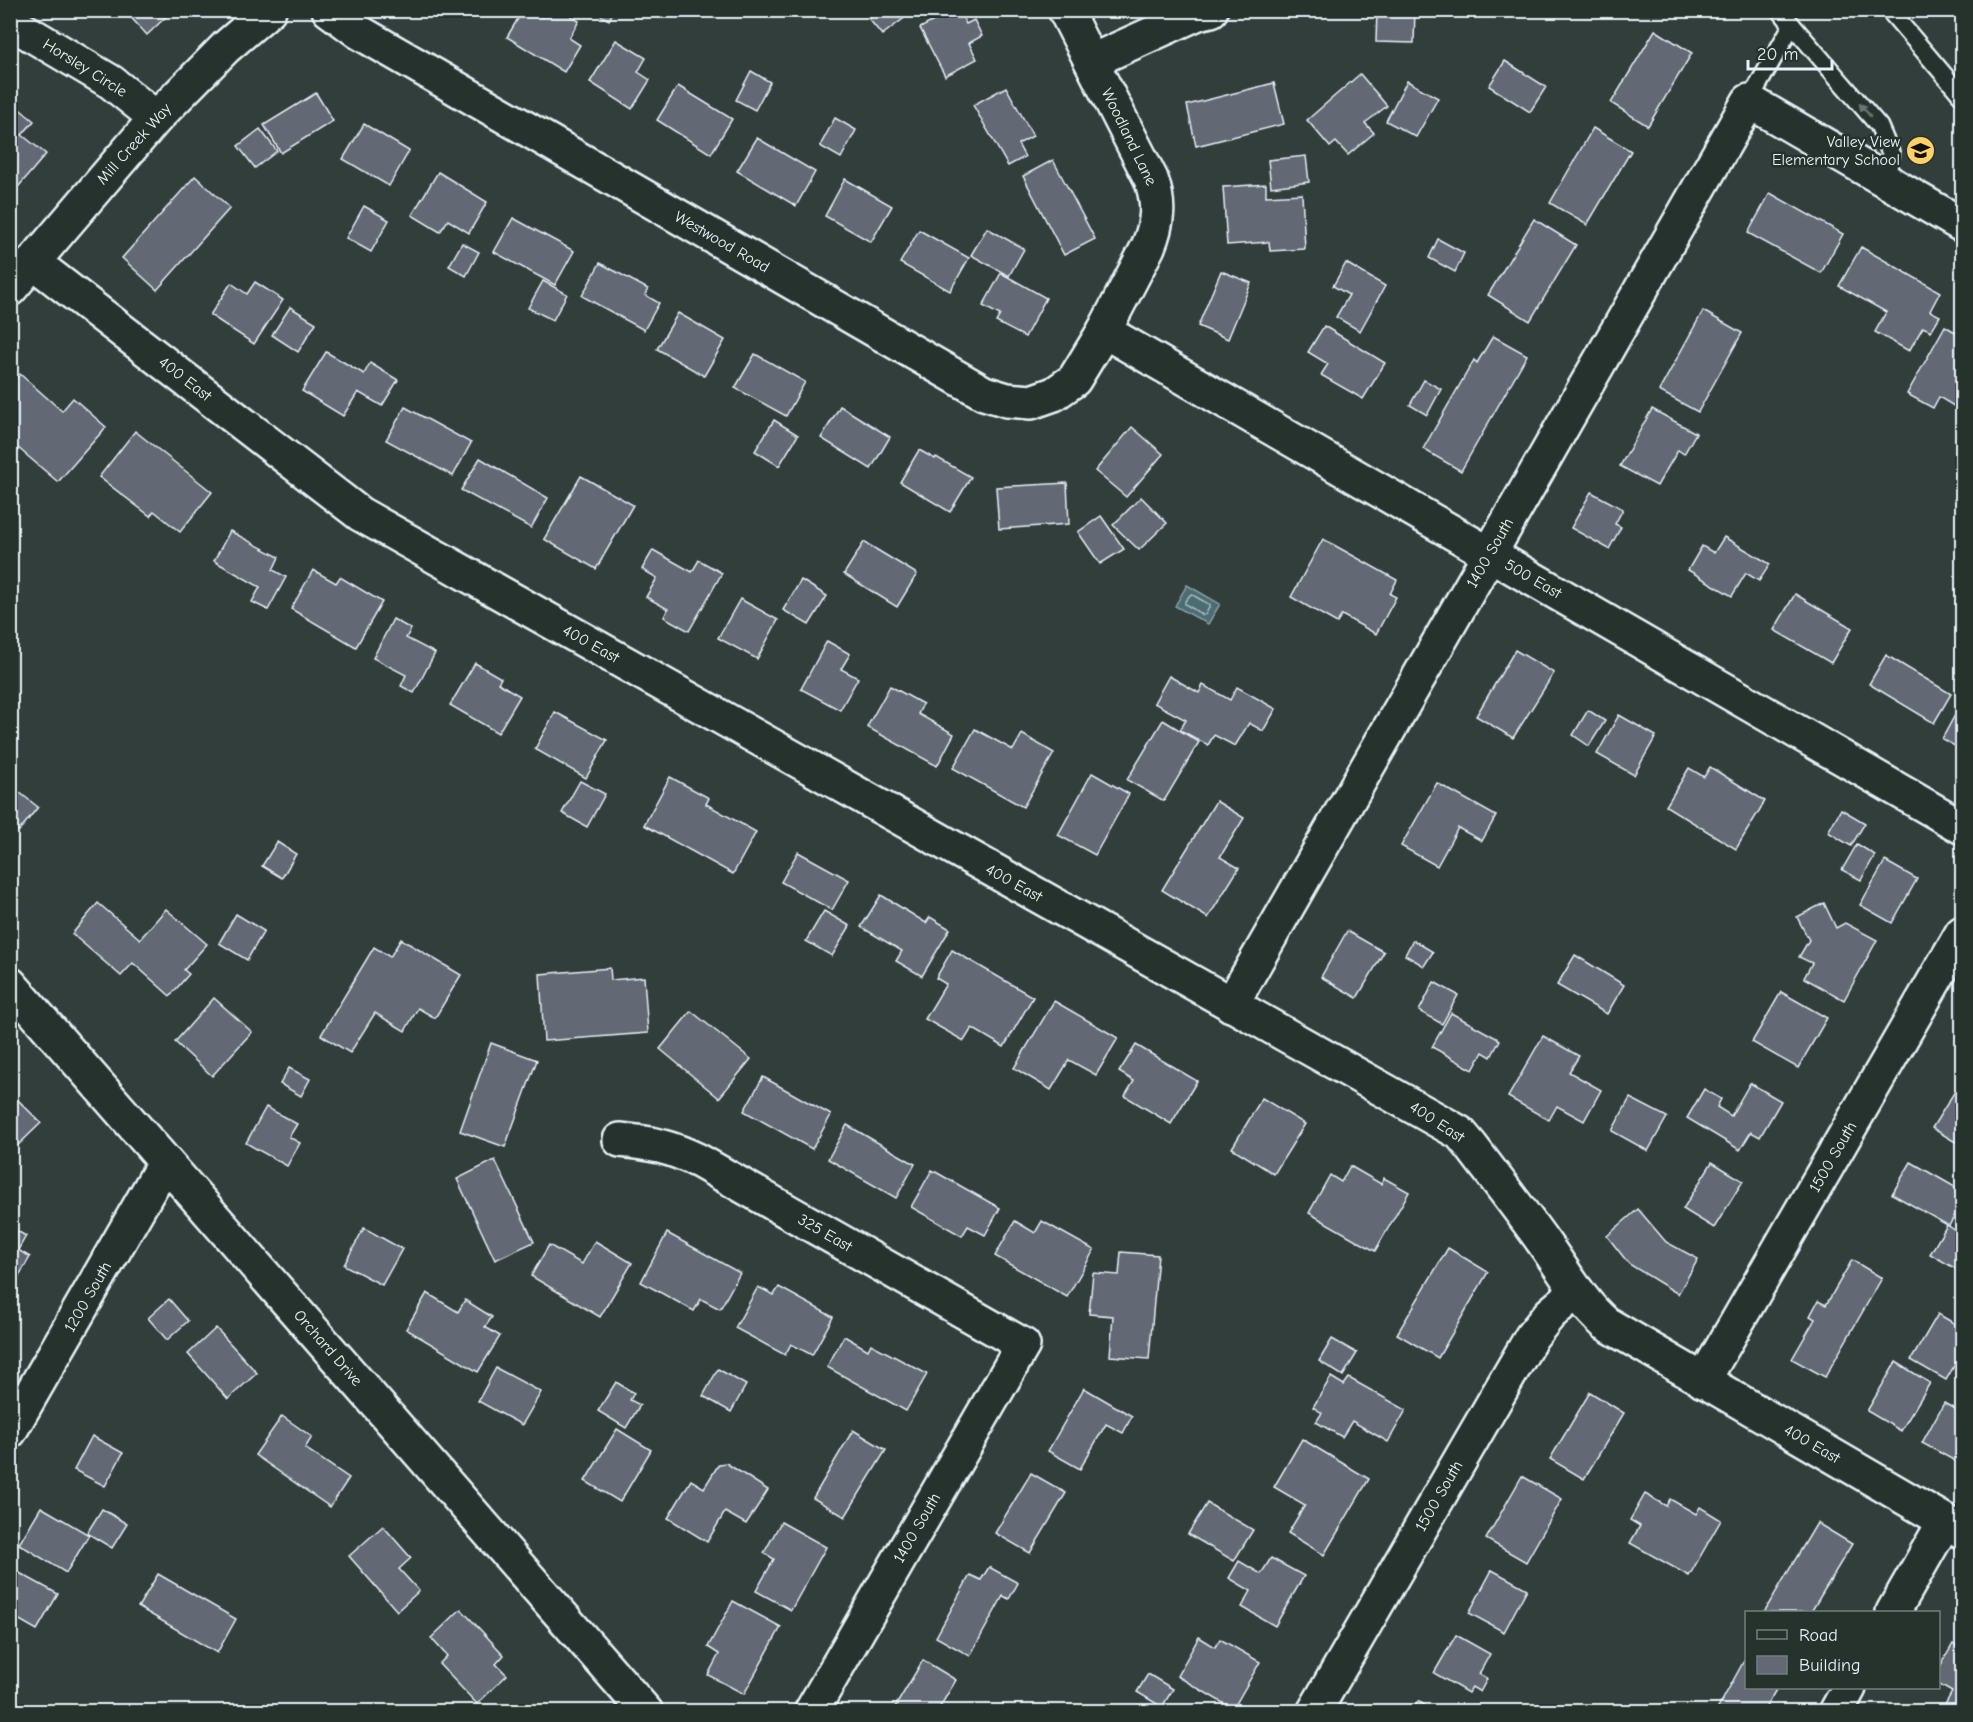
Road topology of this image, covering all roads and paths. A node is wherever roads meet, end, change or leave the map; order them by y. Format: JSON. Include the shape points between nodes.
{"nodes":[{"id":1,"x":269,"y":10,"type":"edge"},
{"id":2,"x":329,"y":10,"type":"edge"},
{"id":3,"x":1065,"y":10,"type":"edge"},
{"id":4,"x":1211,"y":10,"type":"edge"},
{"id":5,"x":1780,"y":10,"type":"edge"},
{"id":6,"x":1889,"y":10,"type":"edge"},
{"id":7,"x":10,"y":22,"type":"edge"},
{"id":8,"x":1792,"y":25,"type":"junction"},
{"id":9,"x":1092,"y":61,"type":"junction"},
{"id":10,"x":1962,"y":96,"type":"edge"},
{"id":11,"x":1749,"y":101,"type":"junction"},
{"id":12,"x":156,"y":118,"type":"junction"},
{"id":13,"x":1886,"y":181,"type":"junction"},
{"id":14,"x":1962,"y":225,"type":"edge"},
{"id":15,"x":33,"y":262,"type":"junction"},
{"id":16,"x":10,"y":289,"type":"edge"},
{"id":17,"x":1104,"y":332,"type":"junction"},
{"id":18,"x":1489,"y":554,"type":"junction"},
{"id":19,"x":1962,"y":827,"type":"edge"},
{"id":20,"x":1962,"y":933,"type":"edge"},
{"id":21,"x":10,"y":984,"type":"edge"},
{"id":22,"x":1231,"y":1005,"type":"junction"},
{"id":23,"x":620,"y":1140,"type":"dead end"},
{"id":24,"x":165,"y":1162,"type":"junction"},
{"id":25,"x":1577,"y":1291,"type":"junction"},
{"id":26,"x":1023,"y":1345,"type":"joint"},
{"id":27,"x":1703,"y":1381,"type":"junction"},
{"id":28,"x":10,"y":1431,"type":"edge"},
{"id":29,"x":1954,"y":1526,"type":"edge"},
{"id":30,"x":1894,"y":1611,"type":"edge"},
{"id":31,"x":1849,"y":1689,"type":"edge"},
{"id":32,"x":646,"y":1712,"type":"edge"},
{"id":33,"x":811,"y":1712,"type":"edge"},
{"id":34,"x":1314,"y":1712,"type":"edge"},
{"id":35,"x":1836,"y":1712,"type":"edge"}],
"edges":[{"from":1,"to":12,"type":"street","name":"Mill Creek Way"},
{"from":2,"to":17,"type":"street","name":"Westwood Road","via":[[359,32],[984,393],[1031,402],[1054,394],[1074,380]]},
{"from":3,"to":9,"type":"street","name":"Woodland Lane"},
{"from":4,"to":9,"type":"street"},
{"from":5,"to":8,"type":"lane"},
{"from":6,"to":10,"type":"lane"},
{"from":7,"to":12,"type":"street","name":"Horsley Circle","via":[[111,82]]},
{"from":8,"to":11,"type":"lane"},
{"from":13,"to":8,"type":"lane","one_way":true,"via":[[1891,154],[1880,126]]},
{"from":9,"to":17,"type":"street","name":"Woodland Lane","via":[[1151,179],[1158,206],[1148,247]]},
{"from":11,"to":13,"type":"street"},
{"from":11,"to":18,"type":"street","name":"1400 South"},
{"from":12,"to":15,"type":"street","name":"Mill Creek Way"},
{"from":13,"to":14,"type":"street"},
{"from":15,"to":16,"type":"street","name":"Mill Creek Way"},
{"from":15,"to":22,"type":"street","name":"400 East","via":[[360,514]]},
{"from":17,"to":18,"type":"street","name":"500 East"},
{"from":18,"to":19,"type":"street","name":"500 East"},
{"from":18,"to":22,"type":"street","name":"1400 South"},
{"from":20,"to":27,"type":"street","name":"1500 South"},
{"from":21,"to":24,"type":"street","name":"Orchard Drive"},
{"from":22,"to":25,"type":"street","name":"400 East","via":[[1460,1133]]},
{"from":23,"to":26,"type":"street","name":"325 East","via":[[684,1153]]},
{"from":24,"to":28,"type":"street","name":"1200 South"},
{"from":24,"to":32,"type":"street","name":"Orchard Drive"},
{"from":25,"to":27,"type":"street","name":"400 East","via":[[1605,1323]]},
{"from":25,"to":34,"type":"street","name":"1500 South","via":[[1532,1336]]},
{"from":26,"to":33,"type":"street","name":"1400 South"},
{"from":27,"to":29,"type":"street","name":"400 East"},
{"from":29,"to":30,"type":"street"},
{"from":31,"to":35,"type":"street"}]}
